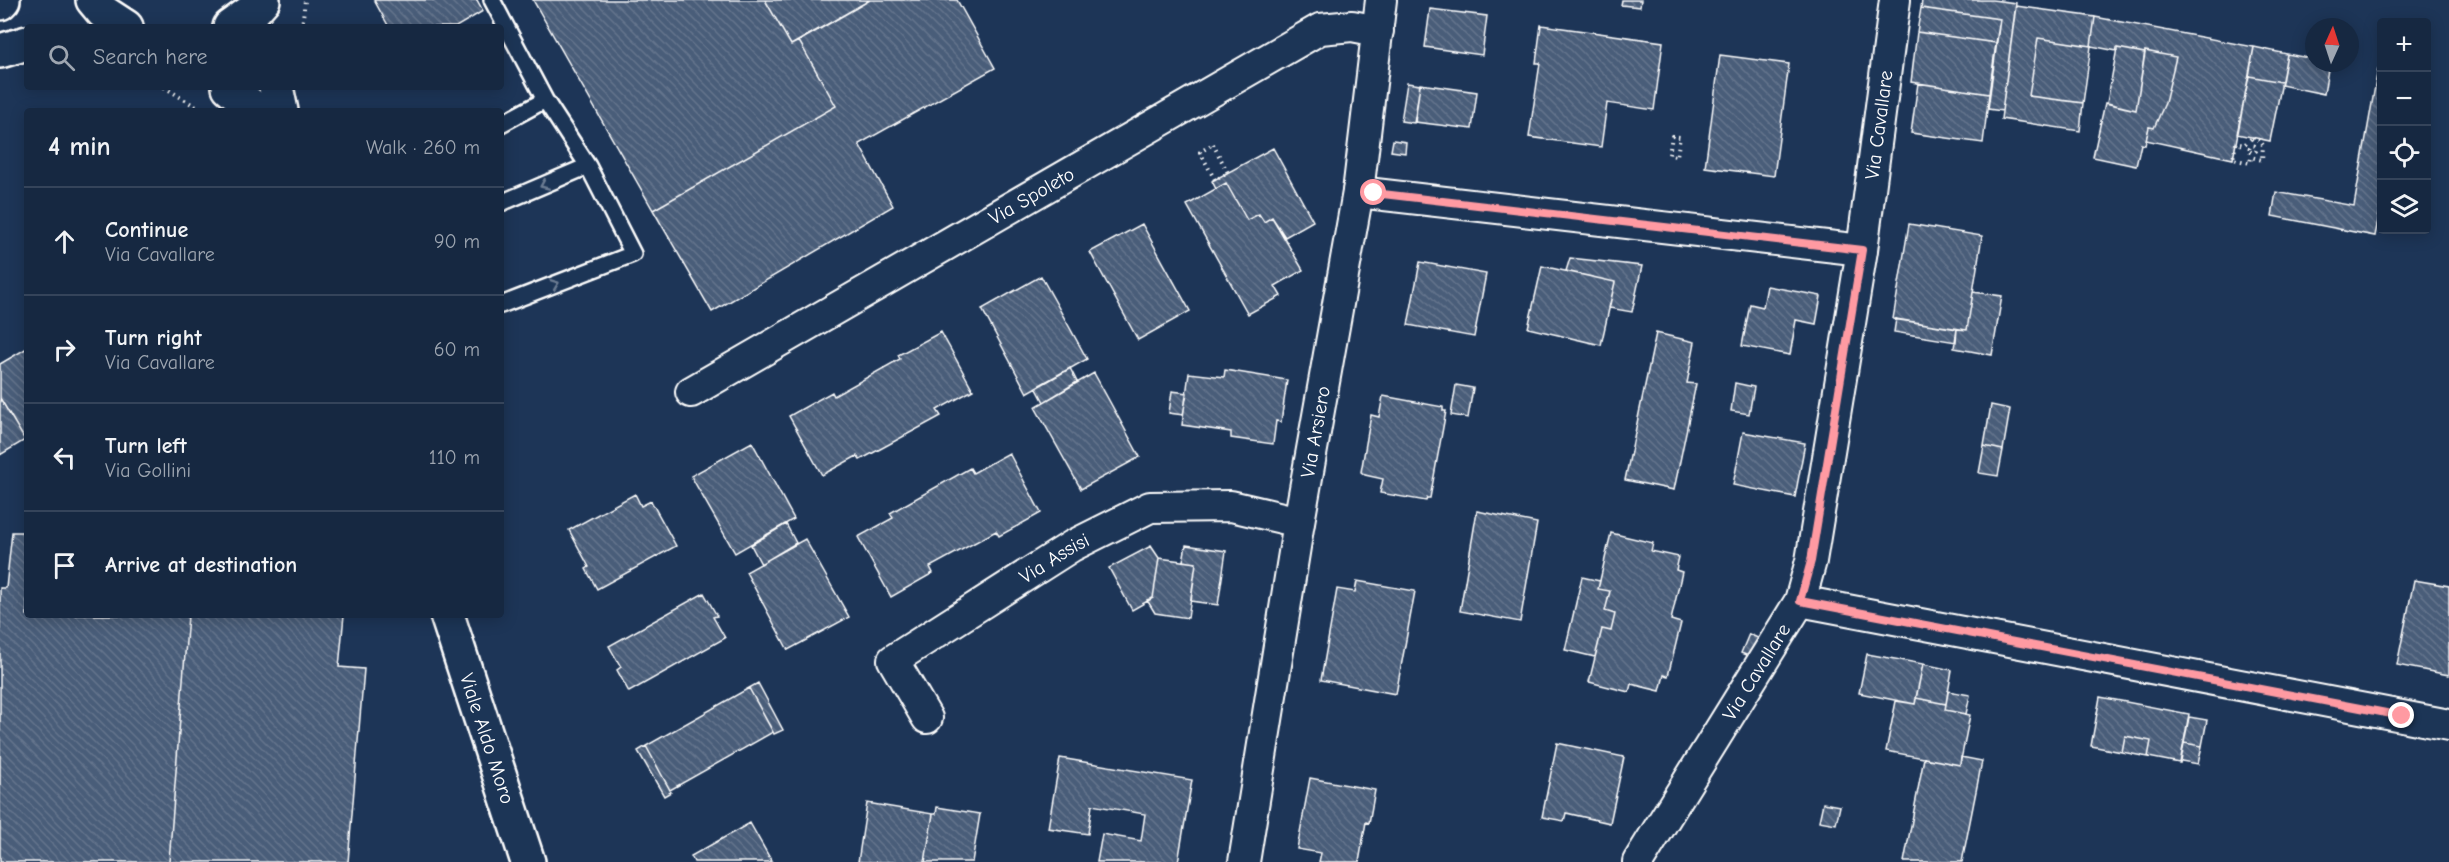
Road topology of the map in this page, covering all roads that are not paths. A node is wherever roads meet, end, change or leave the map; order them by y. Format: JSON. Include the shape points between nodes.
{"nodes":[{"id":1,"x":93,"y":0,"type":"edge"},
{"id":2,"x":263,"y":0,"type":"edge"},
{"id":3,"x":271,"y":0,"type":"edge"},
{"id":4,"x":492,"y":0,"type":"edge"},
{"id":5,"x":1381,"y":0,"type":"edge"},
{"id":6,"x":1895,"y":0,"type":"edge"},
{"id":7,"x":121,"y":24,"type":"edge"},
{"id":8,"x":234,"y":24,"type":"edge"},
{"id":9,"x":267,"y":24,"type":"edge"},
{"id":10,"x":1378,"y":31,"type":"junction"},
{"id":11,"x":24,"y":44,"type":"edge"},
{"id":12,"x":0,"y":51,"type":"edge"},
{"id":13,"x":232,"y":90,"type":"edge"},
{"id":14,"x":277,"y":90,"type":"edge"},
{"id":15,"x":545,"y":100,"type":"junction"},
{"id":16,"x":253,"y":108,"type":"edge"},
{"id":17,"x":280,"y":108,"type":"edge"},
{"id":18,"x":504,"y":122,"type":"edge"},
{"id":19,"x":588,"y":166,"type":"junction"},
{"id":20,"x":1358,"y":192,"type":"junction"},
{"id":21,"x":504,"y":202,"type":"edge"},
{"id":22,"x":1862,"y":250,"type":"junction"},
{"id":23,"x":504,"y":304,"type":"edge"},
{"id":24,"x":691,"y":392,"type":"dead end"},
{"id":25,"x":1299,"y":522,"type":"junction"},
{"id":26,"x":1800,"y":601,"type":"junction"},
{"id":27,"x":448,"y":618,"type":"edge"},
{"id":28,"x":927,"y":718,"type":"dead end"},
{"id":29,"x":2449,"y":725,"type":"edge"},
{"id":30,"x":528,"y":862,"type":"edge"},
{"id":31,"x":1244,"y":862,"type":"edge"},
{"id":32,"x":1638,"y":862,"type":"edge"}],
"edges":[{"from":1,"to":7,"type":"main road"},
{"from":2,"to":8,"type":"main road"},
{"from":3,"to":9,"type":"main road"},
{"from":4,"to":15,"type":"lane"},
{"from":5,"to":10,"type":"street","name":"Via Arsiero"},
{"from":6,"to":22,"type":"street","name":"Via Cavallare"},
{"from":10,"to":20,"type":"street","name":"Via Arsiero"},
{"from":10,"to":24,"type":"street","name":"Via Spoleto","via":[[1352,26],[1320,29]]},
{"from":11,"to":12,"type":"main road"},
{"from":13,"to":16,"type":"main road"},
{"from":14,"to":17,"type":"main road"},
{"from":15,"to":18,"type":"lane"},
{"from":15,"to":19,"type":"lane"},
{"from":19,"to":21,"type":"lane","one_way":true},
{"from":23,"to":19,"type":"lane","one_way":true,"via":[[633,254]]},
{"from":20,"to":22,"type":"street"},
{"from":20,"to":25,"type":"street","name":"Via Arsiero"},
{"from":22,"to":26,"type":"street","name":"Via Cavallare","via":[[1811,561]]},
{"from":25,"to":28,"type":"street","name":"Via Assisi","via":[[1231,506],[1150,507],[1072,546],[893,660]]},
{"from":25,"to":31,"type":"street","name":"Via Arsiero"},
{"from":26,"to":29,"type":"street"},
{"from":26,"to":32,"type":"street","name":"Via Cavallare"},
{"from":27,"to":30,"type":"main road","name":"Viale Aldo Moro"}]}
